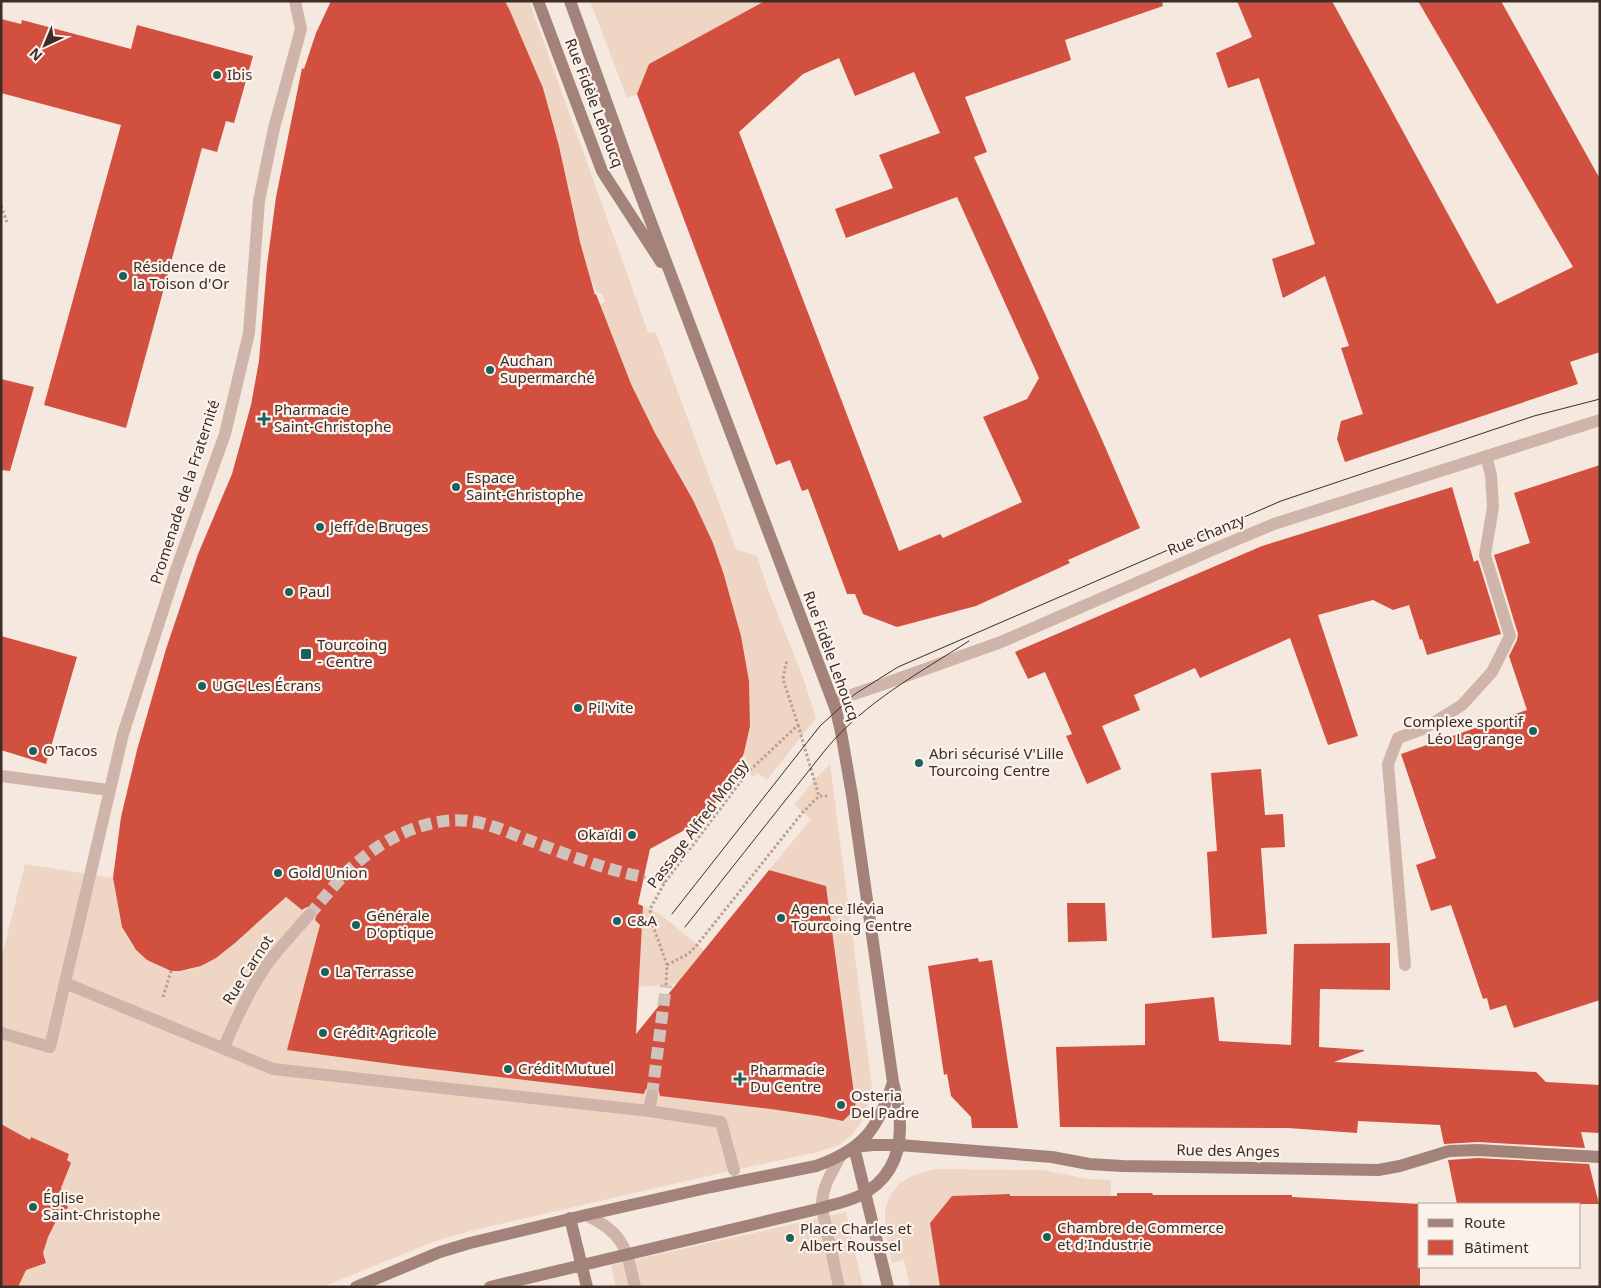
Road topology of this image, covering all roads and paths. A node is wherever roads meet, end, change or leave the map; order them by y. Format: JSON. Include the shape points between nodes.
{"nodes":[{"id":1,"x":295,"y":1,"type":"edge"},
{"id":2,"x":538,"y":1,"type":"edge"},
{"id":3,"x":570,"y":1,"type":"edge"},
{"id":4,"x":1,"y":206,"type":"edge"},
{"id":5,"x":7,"y":222,"type":"dead end"},
{"id":6,"x":677,"y":288,"type":"junction"},
{"id":7,"x":1600,"y":420,"type":"edge"},
{"id":8,"x":1486,"y":456,"type":"junction"},
{"id":9,"x":796,"y":660,"type":"dead end"},
{"id":10,"x":833,"y":701,"type":"junction"},
{"id":11,"x":798,"y":725,"type":"junction"},
{"id":12,"x":1,"y":776,"type":"edge"},
{"id":13,"x":730,"y":784,"type":"dead end"},
{"id":14,"x":735,"y":789,"type":"junction"},
{"id":15,"x":109,"y":790,"type":"junction"},
{"id":16,"x":819,"y":796,"type":"junction"},
{"id":17,"x":833,"y":797,"type":"dead end"},
{"id":18,"x":643,"y":877,"type":"tunnel mouth"},
{"id":19,"x":665,"y":882,"type":"junction"},
{"id":20,"x":309,"y":915,"type":"tunnel mouth"},
{"id":21,"x":667,"y":966,"type":"junction"},
{"id":22,"x":1405,"y":966,"type":"dead end"},
{"id":23,"x":65,"y":983,"type":"junction"},
{"id":24,"x":666,"y":985,"type":"tunnel mouth"},
{"id":25,"x":1,"y":1033,"type":"edge"},
{"id":26,"x":224,"y":1047,"type":"junction"},
{"id":27,"x":893,"y":1082,"type":"junction"},
{"id":28,"x":652,"y":1095,"type":"tunnel mouth"},
{"id":29,"x":650,"y":1111,"type":"junction"},
{"id":30,"x":899,"y":1145,"type":"junction"},
{"id":31,"x":854,"y":1147,"type":"junction"},
{"id":32,"x":840,"y":1157,"type":"junction"},
{"id":33,"x":1600,"y":1157,"type":"edge"},
{"id":34,"x":734,"y":1170,"type":"dead end"},
{"id":35,"x":866,"y":1192,"type":"junction"},
{"id":36,"x":822,"y":1208,"type":"junction"},
{"id":37,"x":586,"y":1214,"type":"junction"},
{"id":38,"x":570,"y":1218,"type":"junction"},
{"id":39,"x":628,"y":1254,"type":"junction"},
{"id":40,"x":582,"y":1265,"type":"junction"},
{"id":41,"x":356,"y":1287,"type":"edge"},
{"id":42,"x":490,"y":1287,"type":"edge"},
{"id":43,"x":587,"y":1287,"type":"edge"},
{"id":44,"x":635,"y":1287,"type":"edge"},
{"id":45,"x":839,"y":1287,"type":"edge"},
{"id":46,"x":888,"y":1287,"type":"edge"}],
"edges":[{"from":1,"to":15,"type":"street","name":"Promenade de la Fraternité","via":[[301,29],[274,128],[259,201],[249,333],[225,434],[155,634]]},
{"from":2,"to":6,"type":"main road","name":"Rue Fidèle Lehoucq","via":[[602,171]]},
{"from":3,"to":6,"type":"main road","name":"Rue Fidèle Lehoucq"},
{"from":4,"to":5,"type":"path"},
{"from":6,"to":10,"type":"main road","name":"Rue Fidèle Lehoucq"},
{"from":7,"to":8,"type":"street","name":"Rue Chanzy"},
{"from":8,"to":10,"type":"street","name":"Rue Chanzy","via":[[1274,524],[1001,642]]},
{"from":8,"to":22,"type":"street","via":[[1493,507],[1485,555],[1510,636],[1492,672],[1462,705],[1425,728],[1398,738],[1388,764]]},
{"from":9,"to":11,"type":"path","via":[[786,663],[783,679]]},
{"from":10,"to":27,"type":"main road","name":"Rue Fidèle Lehoucq","via":[[852,795]]},
{"from":11,"to":14,"type":"path","name":"Passage Alfred Mongy","via":[[748,772]]},
{"from":11,"to":16,"type":"path"},
{"from":12,"to":15,"type":"street"},
{"from":13,"to":14,"type":"path"},
{"from":14,"to":19,"type":"path","name":"Passage Alfred Mongy"},
{"from":15,"to":23,"type":"street","name":"Promenade de la Fraternité"},
{"from":16,"to":17,"type":"path"},
{"from":16,"to":21,"type":"path","via":[[697,944],[688,954]]},
{"from":18,"to":19,"type":"path"},
{"from":19,"to":21,"type":"path","name":"Passage Alfred Mongy","via":[[650,909]]},
{"from":20,"to":26,"type":"street","name":"Rue Carnot","via":[[255,983]]},
{"from":21,"to":24,"type":"path","name":"Passage Alfred Mongy"},
{"from":23,"to":25,"type":"street","name":"Promenade de la Fraternité","via":[[50,1047]]},
{"from":23,"to":26,"type":"street"},
{"from":26,"to":29,"type":"street","via":[[273,1069]]},
{"from":27,"to":30,"type":"main road","name":"Rue Fidèle Lehoucq","via":[[901,1117]]},
{"from":27,"to":31,"type":"main road","name":"Rue Fidèle Lehoucq","via":[[878,1121]]},
{"from":28,"to":29,"type":"street"},
{"from":29,"to":34,"type":"street","via":[[722,1122]]},
{"from":30,"to":31,"type":"main road","name":"Rue des Anges"},
{"from":30,"to":33,"type":"main road","name":"Rue des Anges","via":[[1122,1166],[1378,1170],[1449,1151],[1478,1150]]},
{"from":30,"to":35,"type":"main road","via":[[888,1171]]},
{"from":31,"to":32,"type":"main road"},
{"from":31,"to":35,"type":"main road"},
{"from":32,"to":36,"type":"street","via":[[826,1183]]},
{"from":32,"to":37,"type":"main road","via":[[816,1166]]},
{"from":35,"to":36,"type":"main road"},
{"from":35,"to":46,"type":"main road"},
{"from":36,"to":39,"type":"main road"},
{"from":36,"to":45,"type":"street"},
{"from":37,"to":38,"type":"main road"},
{"from":37,"to":39,"type":"street","via":[[606,1225]]},
{"from":38,"to":40,"type":"main road"},
{"from":38,"to":41,"type":"main road","via":[[440,1252]]},
{"from":39,"to":40,"type":"main road"},
{"from":39,"to":44,"type":"street"},
{"from":40,"to":42,"type":"main road"},
{"from":40,"to":43,"type":"main road"}]}
